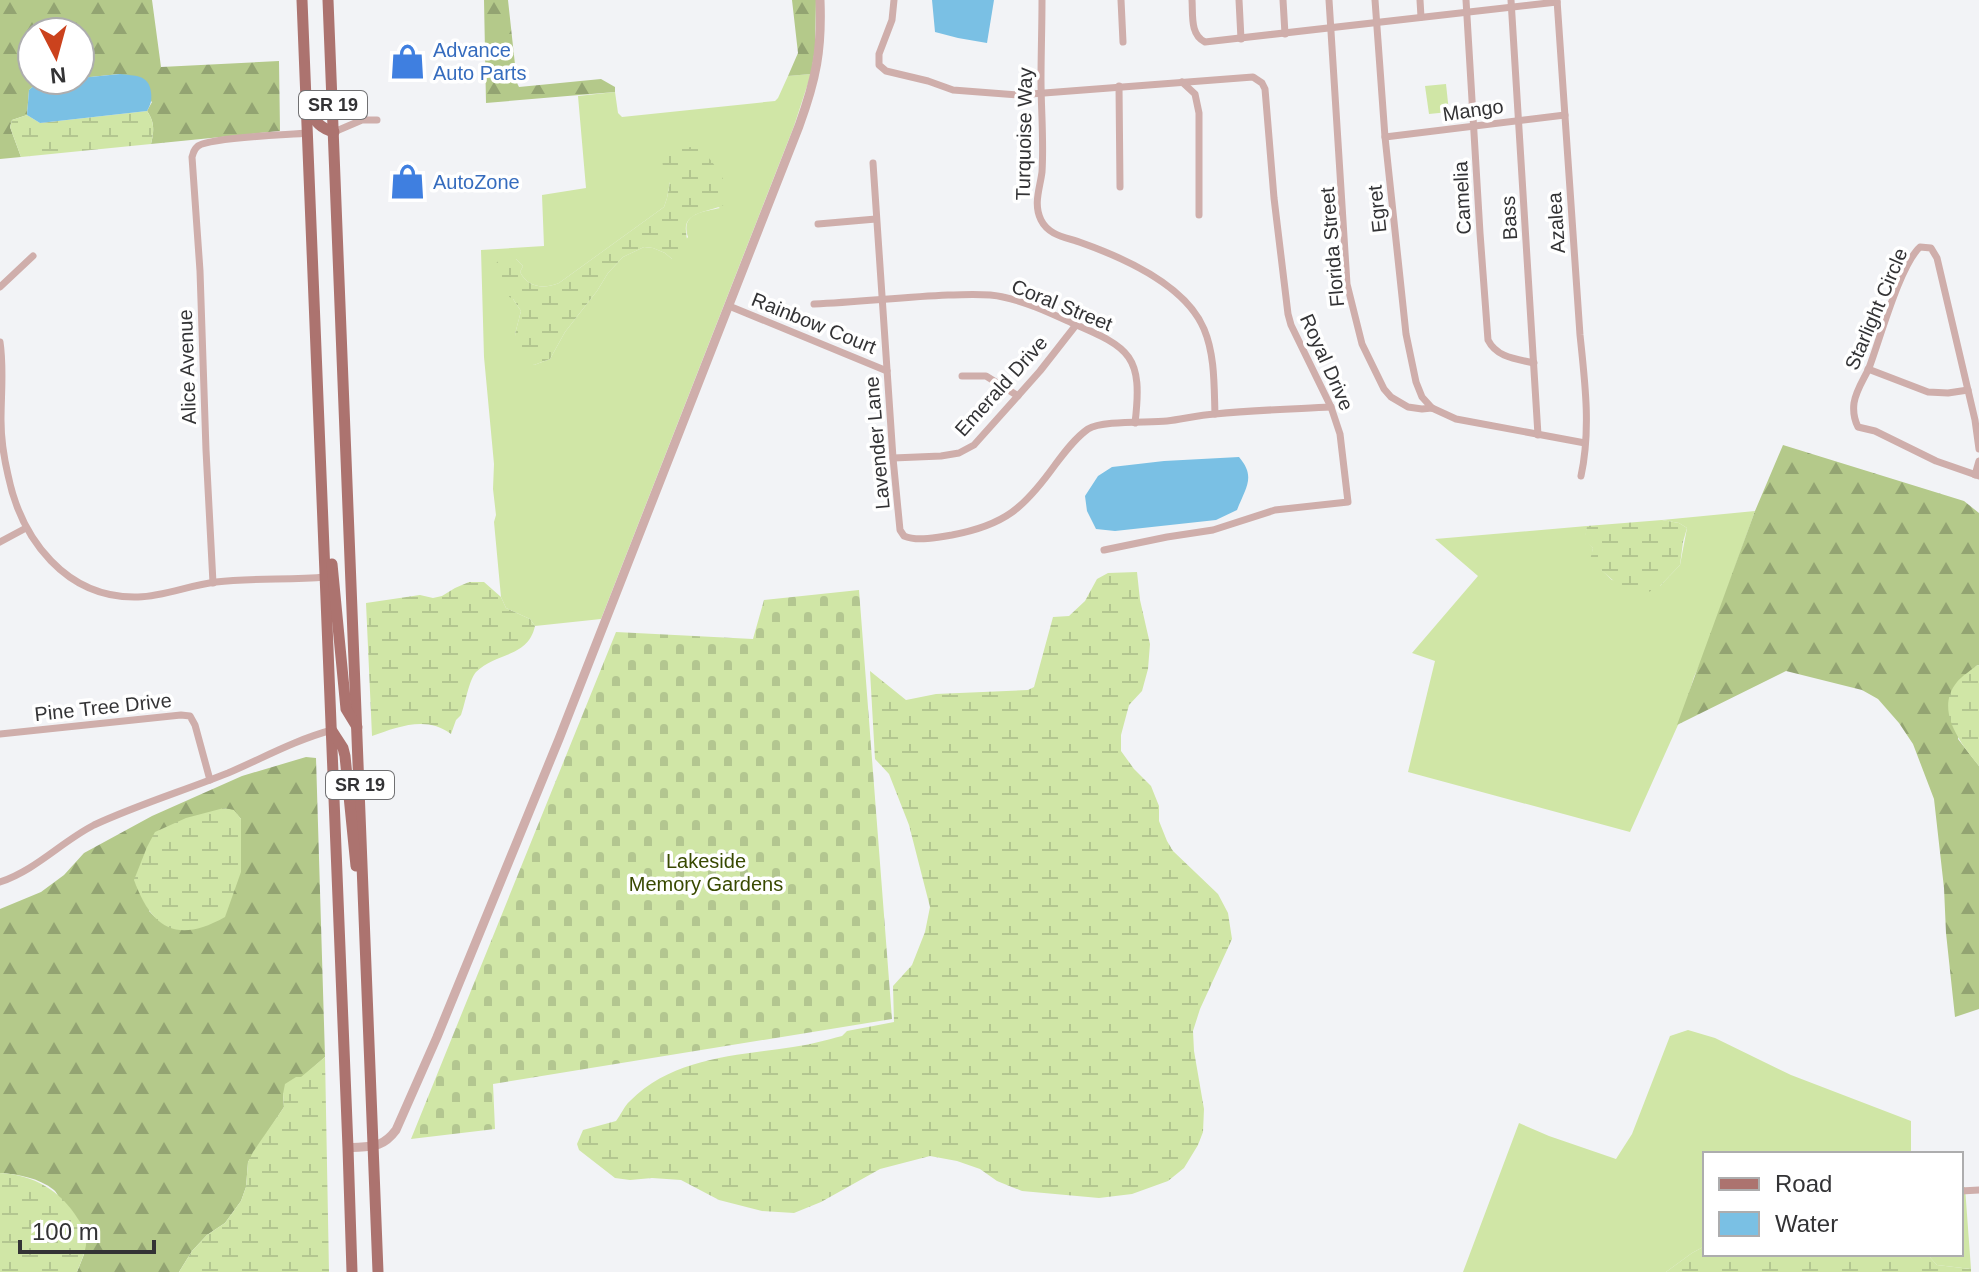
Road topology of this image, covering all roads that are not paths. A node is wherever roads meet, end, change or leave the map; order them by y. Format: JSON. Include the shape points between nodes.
{"nodes":[{"id":1,"x":302,"y":0,"type":"edge"},
{"id":2,"x":328,"y":0,"type":"edge"},
{"id":3,"x":820,"y":0,"type":"edge"},
{"id":4,"x":894,"y":0,"type":"edge"},
{"id":5,"x":1042,"y":0,"type":"edge"},
{"id":6,"x":1121,"y":0,"type":"edge"},
{"id":7,"x":1192,"y":0,"type":"edge"},
{"id":8,"x":1239,"y":0,"type":"edge"},
{"id":9,"x":1283,"y":0,"type":"edge"},
{"id":10,"x":1329,"y":0,"type":"edge"},
{"id":11,"x":1375,"y":0,"type":"edge"},
{"id":12,"x":1420,"y":0,"type":"edge"},
{"id":13,"x":1466,"y":0,"type":"edge"},
{"id":14,"x":1557,"y":1,"type":"edge"},
{"id":15,"x":1512,"y":4,"type":"edge"},
{"id":16,"x":1467,"y":12,"type":"junction"},
{"id":17,"x":1421,"y":17,"type":"junction"},
{"id":18,"x":1377,"y":23,"type":"junction"},
{"id":19,"x":1332,"y":28,"type":"junction"},
{"id":20,"x":1285,"y":34,"type":"junction"},
{"id":21,"x":1241,"y":39,"type":"junction"},
{"id":22,"x":1123,"y":42,"type":"dead end"},
{"id":23,"x":1182,"y":82,"type":"junction"},
{"id":24,"x":1119,"y":86,"type":"junction"},
{"id":25,"x":1041,"y":94,"type":"junction"},
{"id":26,"x":307,"y":107,"type":"junction"},
{"id":27,"x":1565,"y":115,"type":"junction"},
{"id":28,"x":377,"y":120,"type":"dead end"},
{"id":29,"x":1519,"y":120,"type":"junction"},
{"id":30,"x":1474,"y":125,"type":"junction"},
{"id":31,"x":334,"y":132,"type":"junction"},
{"id":32,"x":308,"y":133,"type":"junction"},
{"id":33,"x":1385,"y":137,"type":"junction"},
{"id":34,"x":873,"y":163,"type":"dead end"},
{"id":35,"x":1120,"y":187,"type":"dead end"},
{"id":36,"x":1199,"y":215,"type":"dead end"},
{"id":37,"x":876,"y":219,"type":"junction"},
{"id":38,"x":818,"y":224,"type":"dead end"},
{"id":39,"x":33,"y":256,"type":"dead end"},
{"id":40,"x":0,"y":287,"type":"edge"},
{"id":41,"x":882,"y":299,"type":"junction"},
{"id":42,"x":814,"y":304,"type":"dead end"},
{"id":43,"x":729,"y":306,"type":"junction"},
{"id":44,"x":1076,"y":325,"type":"junction"},
{"id":45,"x":0,"y":342,"type":"edge"},
{"id":46,"x":1534,"y":363,"type":"junction"},
{"id":47,"x":1868,"y":369,"type":"junction"},
{"id":48,"x":887,"y":371,"type":"junction"},
{"id":49,"x":962,"y":376,"type":"dead end"},
{"id":50,"x":1968,"y":390,"type":"junction"},
{"id":51,"x":1018,"y":396,"type":"junction"},
{"id":52,"x":1331,"y":407,"type":"junction"},
{"id":53,"x":1432,"y":408,"type":"junction"},
{"id":54,"x":1215,"y":414,"type":"junction"},
{"id":55,"x":1135,"y":423,"type":"junction"},
{"id":56,"x":1538,"y":435,"type":"junction"},
{"id":57,"x":1585,"y":443,"type":"junction"},
{"id":58,"x":1979,"y":449,"type":"edge"},
{"id":59,"x":893,"y":458,"type":"junction"},
{"id":60,"x":1979,"y":461,"type":"edge"},
{"id":61,"x":1581,"y":476,"type":"dead end"},
{"id":62,"x":1977,"y":476,"type":"edge"},
{"id":63,"x":323,"y":513,"type":"junction"},
{"id":64,"x":26,"y":528,"type":"junction"},
{"id":65,"x":0,"y":542,"type":"edge"},
{"id":66,"x":1104,"y":550,"type":"dead end"},
{"id":67,"x":326,"y":577,"type":"junction"},
{"id":68,"x":213,"y":583,"type":"junction"},
{"id":69,"x":357,"y":729,"type":"junction"},
{"id":70,"x":332,"y":730,"type":"junction"},
{"id":71,"x":0,"y":734,"type":"edge"},
{"id":72,"x":210,"y":780,"type":"junction"},
{"id":73,"x":0,"y":882,"type":"edge"},
{"id":74,"x":364,"y":883,"type":"junction"},
{"id":75,"x":374,"y":1145,"type":"junction"},
{"id":76,"x":348,"y":1148,"type":"junction"},
{"id":77,"x":352,"y":1272,"type":"edge"},
{"id":78,"x":378,"y":1272,"type":"edge"}],
"edges":[{"from":1,"to":26,"type":"main road","number":"SR 19"},
{"from":2,"to":31,"type":"main road","number":"SR 19"},
{"from":3,"to":43,"type":"street","via":[[820,50],[812,90]]},
{"from":4,"to":25,"type":"street","name":"Royal Drive","via":[[879,54],[879,65],[886,71],[953,90]]},
{"from":5,"to":25,"type":"street","name":"Turquoise Way"},
{"from":6,"to":22,"type":"street"},
{"from":7,"to":21,"type":"street","via":[[1198,39]]},
{"from":8,"to":21,"type":"street"},
{"from":9,"to":20,"type":"street"},
{"from":10,"to":19,"type":"street","name":"Florida Street"},
{"from":11,"to":18,"type":"street","name":"Egret"},
{"from":12,"to":17,"type":"street"},
{"from":13,"to":16,"type":"street","name":"Camelia"},
{"from":14,"to":15,"type":"street"},
{"from":14,"to":27,"type":"street","name":"Azalea"},
{"from":15,"to":16,"type":"street"},
{"from":15,"to":29,"type":"street","name":"Bass"},
{"from":16,"to":17,"type":"street"},
{"from":16,"to":30,"type":"street","name":"Camelia"},
{"from":17,"to":18,"type":"street"},
{"from":18,"to":19,"type":"street"},
{"from":18,"to":33,"type":"street","name":"Egret"},
{"from":19,"to":20,"type":"street"},
{"from":19,"to":53,"type":"street","name":"Florida Street","via":[[1347,284],[1358,331],[1391,397],[1415,409]]},
{"from":20,"to":21,"type":"street"},
{"from":23,"to":24,"type":"street","name":"Royal Drive"},
{"from":23,"to":36,"type":"street","via":[[1195,94],[1199,113]]},
{"from":23,"to":52,"type":"street","name":"Royal Drive","via":[[1253,77],[1265,89],[1288,314]]},
{"from":24,"to":25,"type":"street","name":"Royal Drive"},
{"from":24,"to":35,"type":"street"},
{"from":25,"to":54,"type":"street","name":"Turquoise Way","via":[[1041,221],[1053,233],[1147,273],[1191,307],[1208,340]]},
{"from":26,"to":31,"type":"main road","via":[[317,124]]},
{"from":26,"to":32,"type":"main road","number":"SR 19"},
{"from":27,"to":29,"type":"street","name":"Mango"},
{"from":27,"to":57,"type":"street","name":"Azalea"},
{"from":28,"to":31,"type":"street","via":[[362,120]]},
{"from":29,"to":30,"type":"street","name":"Mango"},
{"from":29,"to":46,"type":"street","name":"Bass"},
{"from":30,"to":33,"type":"street","name":"Mango"},
{"from":30,"to":46,"type":"street","name":"Camelia","via":[[1488,340],[1502,355]]},
{"from":31,"to":69,"type":"main road","number":"SR 19"},
{"from":32,"to":63,"type":"main road","number":"SR 19"},
{"from":32,"to":68,"type":"street","name":"Alice Avenue","via":[[204,143],[194,151]]},
{"from":33,"to":53,"type":"street","name":"Egret","via":[[1406,334],[1416,382]]},
{"from":34,"to":37,"type":"street","name":"Lavender Lane"},
{"from":37,"to":38,"type":"street"},
{"from":37,"to":41,"type":"street","name":"Lavender Lane"},
{"from":39,"to":40,"type":"street"},
{"from":41,"to":42,"type":"street","name":"Coral Street"},
{"from":41,"to":44,"type":"street","name":"Coral Street","via":[[1004,297]]},
{"from":41,"to":48,"type":"street","name":"Lavender Lane"},
{"from":43,"to":48,"type":"street","name":"Rainbow Court"},
{"from":43,"to":75,"type":"street","via":[[432,1047],[396,1130]]},
{"from":44,"to":51,"type":"street","name":"Emerald Drive"},
{"from":44,"to":55,"type":"street","name":"Coral Street","via":[[1128,354],[1138,389]]},
{"from":45,"to":64,"type":"street","via":[[7,471]]},
{"from":46,"to":56,"type":"street","name":"Bass"},
{"from":47,"to":50,"type":"street","via":[[1928,392]]},
{"from":47,"to":50,"type":"street","name":"Starlight Circle","via":[[1908,263],[1916,249],[1926,246],[1937,258]]},
{"from":47,"to":62,"type":"street","name":"Starlight Circle","via":[[1854,404],[1858,427]]},
{"from":48,"to":59,"type":"street","name":"Lavender Lane"},
{"from":49,"to":51,"type":"street","via":[[986,376]]},
{"from":50,"to":58,"type":"street","name":"Starlight Circle"},
{"from":51,"to":59,"type":"street","name":"Emerald Drive","via":[[967,450]]},
{"from":52,"to":54,"type":"street","name":"Lavender Lane"},
{"from":52,"to":66,"type":"street","name":"Royal Drive","via":[[1340,434],[1348,502],[1275,510],[1213,530]]},
{"from":53,"to":56,"type":"street","name":"Florida Street","via":[[1456,419]]},
{"from":54,"to":55,"type":"street","name":"Lavender Lane"},
{"from":55,"to":59,"type":"street","name":"Lavender Lane","via":[[1088,429],[1013,512],[984,528],[943,536],[910,538],[900,530]]},
{"from":56,"to":57,"type":"street","name":"Florida Street"},
{"from":57,"to":61,"type":"street","name":"Azalea"},
{"from":60,"to":62,"type":"street","name":"Starlight Circle"},
{"from":63,"to":67,"type":"main road","number":"SR 19"},
{"from":63,"to":69,"type":"main road","via":[[330,531],[346,708]]},
{"from":64,"to":65,"type":"street"},
{"from":64,"to":68,"type":"street","via":[[57,568],[109,593],[153,596]]},
{"from":67,"to":68,"type":"street"},
{"from":67,"to":70,"type":"main road","number":"SR 19"},
{"from":69,"to":74,"type":"main road","number":"SR 19"},
{"from":70,"to":72,"type":"street"},
{"from":70,"to":74,"type":"main road","via":[[345,756],[356,869]]},
{"from":70,"to":76,"type":"main road","number":"SR 19"},
{"from":71,"to":72,"type":"street","name":"Pine Tree Drive","via":[[190,716]]},
{"from":72,"to":73,"type":"street","via":[[94,825],[23,873]]},
{"from":74,"to":75,"type":"main road","number":"SR 19"},
{"from":75,"to":76,"type":"street"},
{"from":75,"to":78,"type":"main road","number":"SR 19"},
{"from":76,"to":77,"type":"main road","number":"SR 19"}]}
